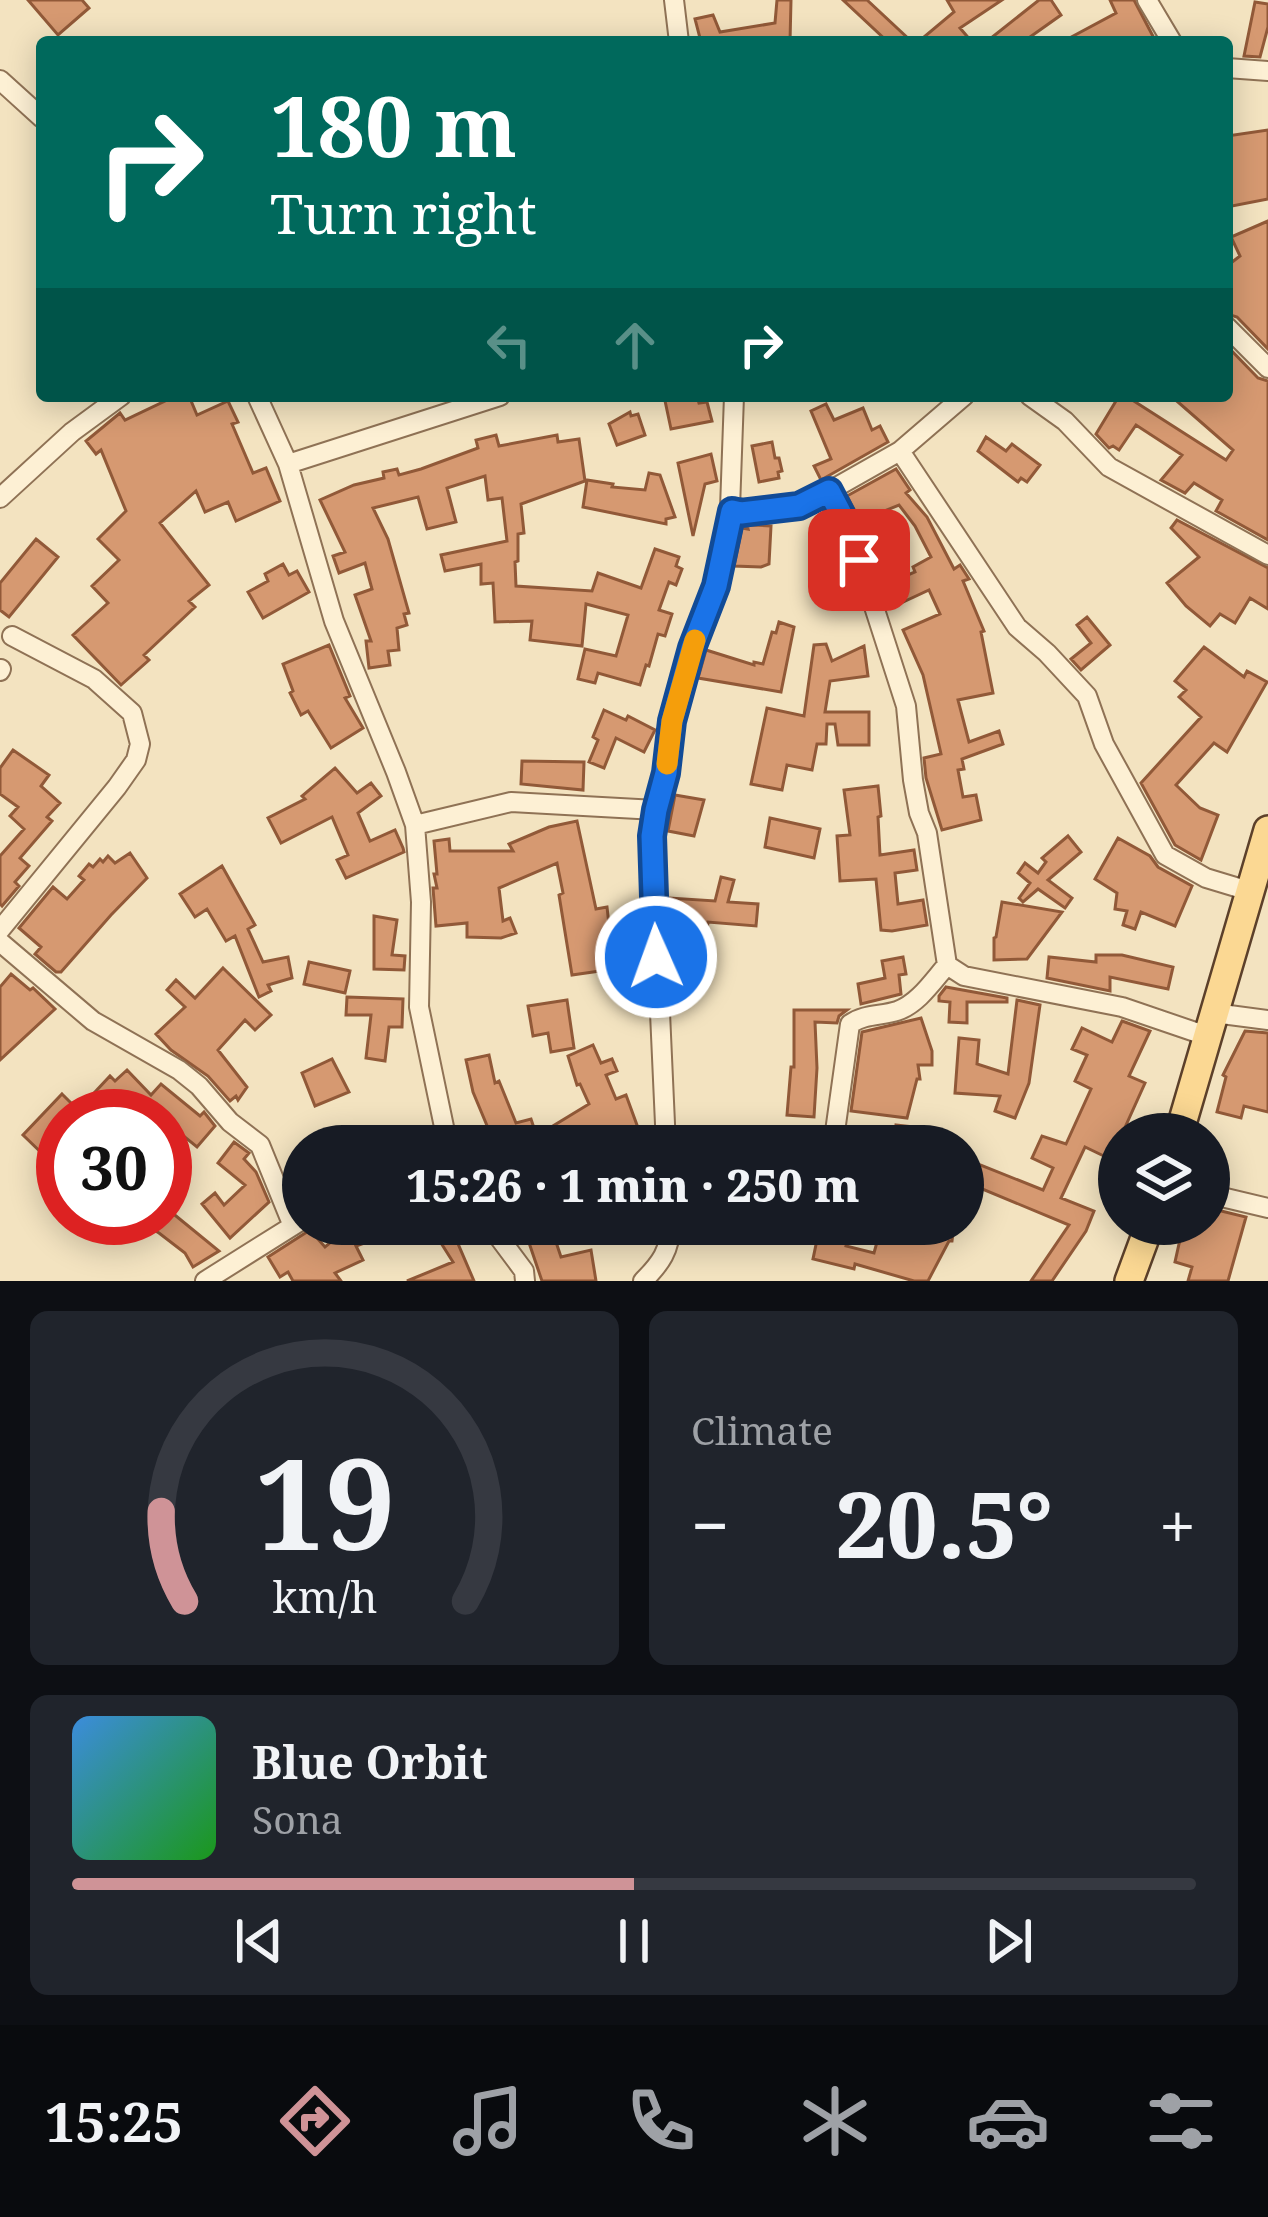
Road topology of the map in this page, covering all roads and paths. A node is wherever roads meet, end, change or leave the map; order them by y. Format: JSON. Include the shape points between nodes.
{"nodes":[{"id":1,"x":674,"y":0,"type":"edge"},
{"id":2,"x":1147,"y":0,"type":"edge"},
{"id":3,"x":678,"y":36,"type":"edge"},
{"id":4,"x":1168,"y":36,"type":"edge"},
{"id":5,"x":1233,"y":68,"type":"edge"},
{"id":6,"x":1268,"y":71,"type":"edge"},
{"id":7,"x":0,"y":80,"type":"edge"},
{"id":8,"x":36,"y":113,"type":"edge"},
{"id":9,"x":1233,"y":333,"type":"edge"},
{"id":10,"x":1268,"y":368,"type":"edge"},
{"id":11,"x":113,"y":402,"type":"edge"},
{"id":12,"x":260,"y":402,"type":"edge"},
{"id":13,"x":481,"y":402,"type":"edge"},
{"id":14,"x":734,"y":402,"type":"edge"},
{"id":15,"x":957,"y":402,"type":"edge"},
{"id":16,"x":1038,"y":402,"type":"edge"},
{"id":17,"x":899,"y":451,"type":"junction"},
{"id":18,"x":288,"y":464,"type":"junction"},
{"id":19,"x":829,"y":491,"type":"junction"},
{"id":20,"x":0,"y":498,"type":"edge"},
{"id":21,"x":732,"y":511,"type":"junction"},
{"id":22,"x":1268,"y":555,"type":"edge"},
{"id":23,"x":12,"y":636,"type":"dead end"},
{"id":24,"x":656,"y":810,"type":"junction"},
{"id":25,"x":415,"y":825,"type":"junction"},
{"id":26,"x":1268,"y":830,"type":"edge"},
{"id":27,"x":1249,"y":891,"type":"junction"},
{"id":28,"x":2,"y":944,"type":"edge"},
{"id":29,"x":947,"y":965,"type":"junction"},
{"id":30,"x":1268,"y":1020,"type":"edge"},
{"id":31,"x":1210,"y":1025,"type":"junction"},
{"id":32,"x":1185,"y":1113,"type":"edge"},
{"id":33,"x":444,"y":1125,"type":"edge"},
{"id":34,"x":665,"y":1125,"type":"edge"},
{"id":35,"x":836,"y":1125,"type":"edge"},
{"id":36,"x":282,"y":1190,"type":"edge"},
{"id":37,"x":1230,"y":1199,"type":"edge"},
{"id":38,"x":1268,"y":1208,"type":"edge"},
{"id":39,"x":282,"y":1233,"type":"edge"},
{"id":40,"x":505,"y":1245,"type":"edge"},
{"id":41,"x":668,"y":1245,"type":"edge"},
{"id":42,"x":1142,"y":1245,"type":"edge"},
{"id":43,"x":205,"y":1281,"type":"edge"},
{"id":44,"x":525,"y":1281,"type":"edge"},
{"id":45,"x":643,"y":1281,"type":"edge"},
{"id":46,"x":1129,"y":1281,"type":"edge"}],
"edges":[{"from":1,"to":3,"type":"street"},
{"from":2,"to":4,"type":"street"},
{"from":5,"to":6,"type":"street"},
{"from":7,"to":8,"type":"street"},
{"from":9,"to":10,"type":"street"},
{"from":11,"to":20,"type":"street"},
{"from":12,"to":18,"type":"street"},
{"from":13,"to":18,"type":"street"},
{"from":14,"to":21,"type":"street"},
{"from":15,"to":17,"type":"street"},
{"from":16,"to":22,"type":"street","via":[[1109,467]]},
{"from":17,"to":19,"type":"street"},
{"from":17,"to":27,"type":"street","via":[[1017,628],[1087,696],[1165,855]]},
{"from":18,"to":25,"type":"street","via":[[334,621]]},
{"from":19,"to":21,"type":"street","via":[[799,506]]},
{"from":19,"to":29,"type":"street","via":[[849,529],[906,706]]},
{"from":21,"to":24,"type":"street","via":[[672,721]]},
{"from":23,"to":28,"type":"street","via":[[94,679],[132,713],[140,744]]},
{"from":24,"to":25,"type":"street","via":[[511,802]]},
{"from":24,"to":34,"type":"street"},
{"from":25,"to":33,"type":"street","via":[[419,1007]]},
{"from":26,"to":27,"type":"main road"},
{"from":27,"to":31,"type":"main road"},
{"from":28,"to":36,"type":"street","via":[[93,1021],[189,1078],[260,1145]]},
{"from":29,"to":31,"type":"street","via":[[964,976]]},
{"from":29,"to":35,"type":"street","via":[[910,1004],[850,1024]]},
{"from":30,"to":31,"type":"street"},
{"from":31,"to":32,"type":"main road"},
{"from":37,"to":38,"type":"street"},
{"from":39,"to":43,"type":"street"},
{"from":40,"to":44,"type":"street"},
{"from":41,"to":45,"type":"street"},
{"from":42,"to":46,"type":"main road"}]}
